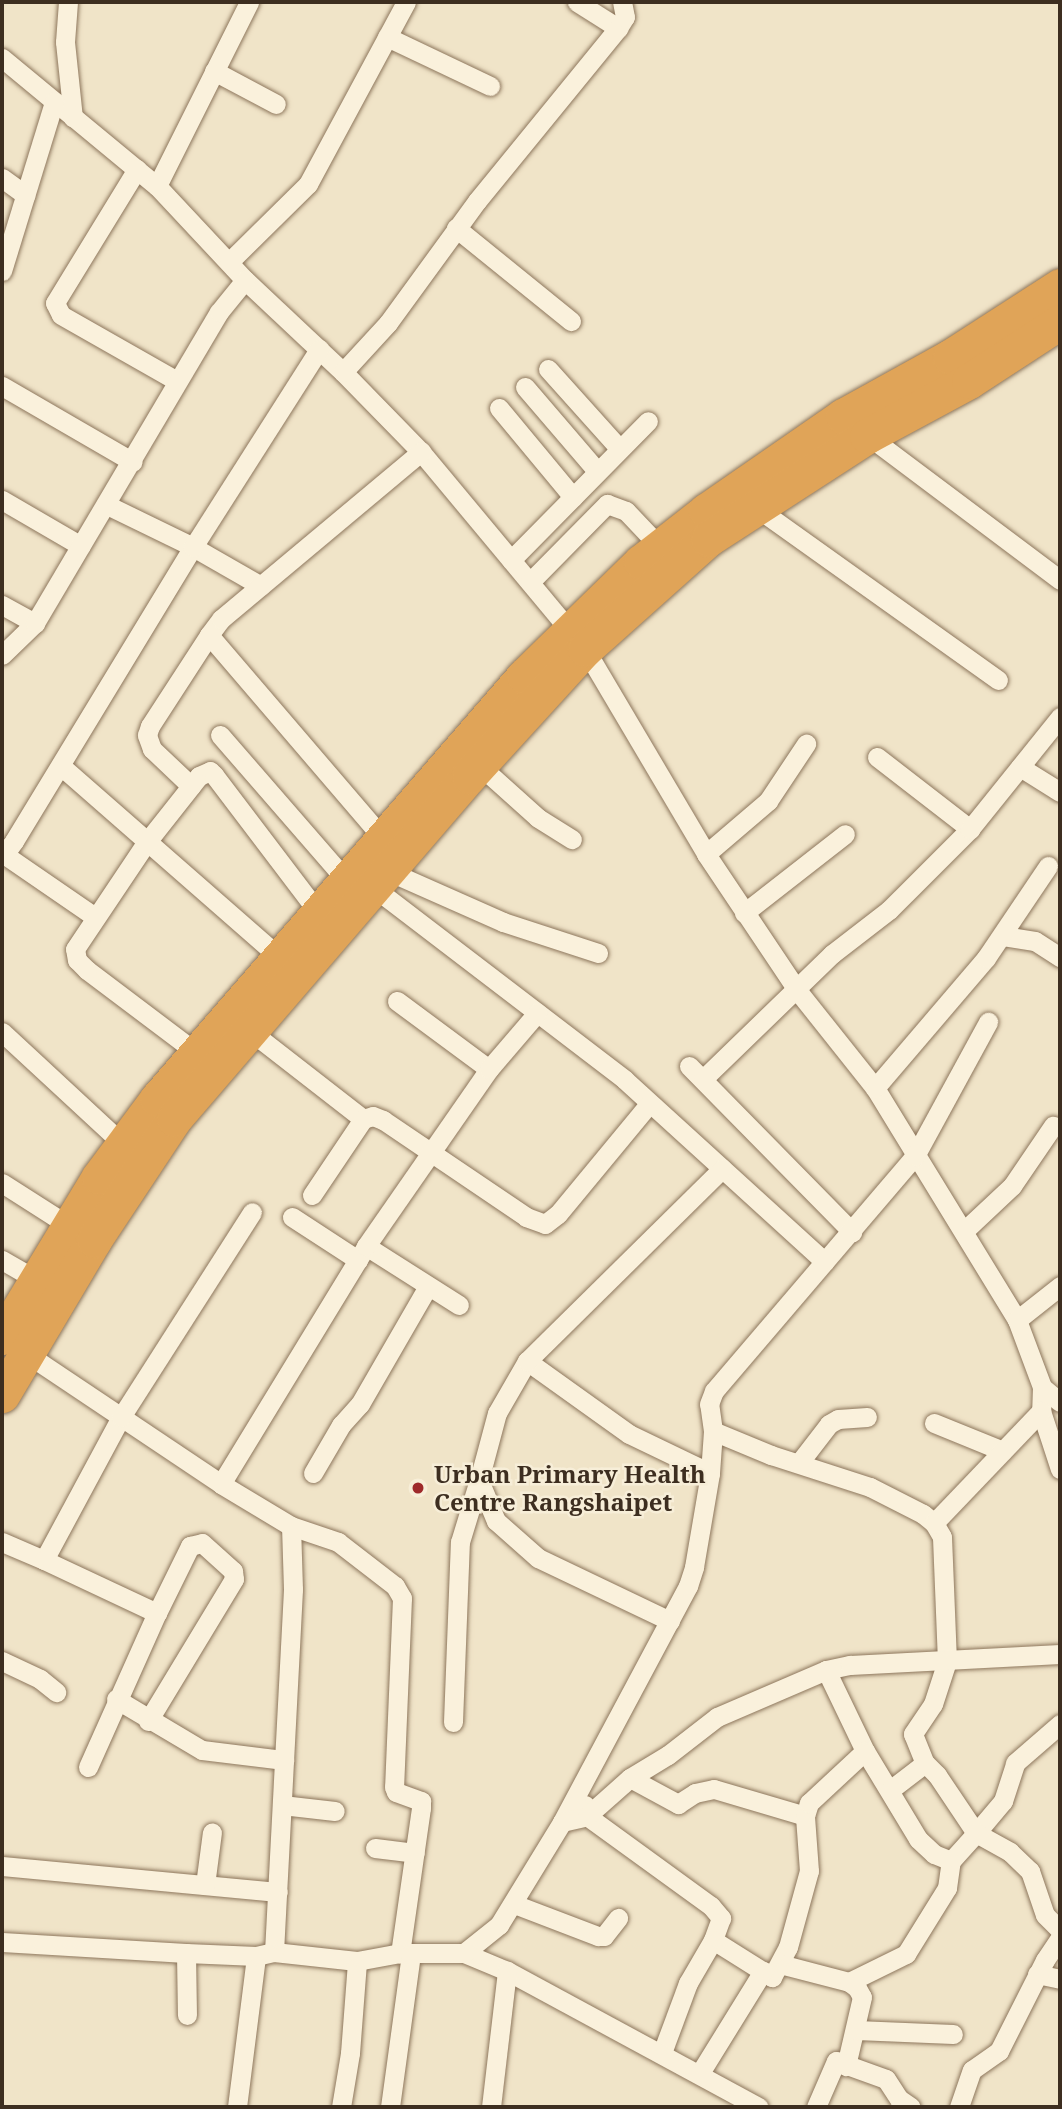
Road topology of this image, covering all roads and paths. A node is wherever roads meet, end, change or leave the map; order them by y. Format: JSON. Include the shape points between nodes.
{"nodes":[{"id":1,"x":68,"y":2,"type":"edge"},
{"id":2,"x":249,"y":2,"type":"edge"},
{"id":3,"x":406,"y":2,"type":"edge"},
{"id":4,"x":578,"y":2,"type":"edge"},
{"id":5,"x":622,"y":2,"type":"edge"},
{"id":6,"x":618,"y":28,"type":"junction"},
{"id":7,"x":387,"y":37,"type":"junction"},
{"id":8,"x":2,"y":58,"type":"edge"},
{"id":9,"x":214,"y":72,"type":"junction"},
{"id":10,"x":490,"y":86,"type":"dead end"},
{"id":11,"x":54,"y":102,"type":"junction"},
{"id":12,"x":276,"y":104,"type":"dead end"},
{"id":13,"x":73,"y":118,"type":"junction"},
{"id":14,"x":136,"y":169,"type":"junction"},
{"id":15,"x":2,"y":178,"type":"edge"},
{"id":16,"x":157,"y":186,"type":"junction"},
{"id":17,"x":25,"y":195,"type":"junction"},
{"id":18,"x":456,"y":229,"type":"junction"},
{"id":19,"x":229,"y":262,"type":"junction"},
{"id":20,"x":2,"y":271,"type":"edge"},
{"id":21,"x":245,"y":280,"type":"junction"},
{"id":22,"x":1060,"y":286,"type":"edge"},
{"id":23,"x":571,"y":321,"type":"dead end"},
{"id":24,"x":1060,"y":322,"type":"edge"},
{"id":25,"x":319,"y":349,"type":"junction"},
{"id":26,"x":548,"y":369,"type":"dead end"},
{"id":27,"x":343,"y":372,"type":"junction"},
{"id":28,"x":177,"y":381,"type":"junction"},
{"id":29,"x":2,"y":386,"type":"edge"},
{"id":30,"x":525,"y":387,"type":"dead end"},
{"id":31,"x":499,"y":408,"type":"dead end"},
{"id":32,"x":648,"y":421,"type":"dead end"},
{"id":33,"x":855,"y":426,"type":"junction"},
{"id":34,"x":619,"y":448,"type":"junction"},
{"id":35,"x":421,"y":452,"type":"junction"},
{"id":36,"x":133,"y":462,"type":"junction"},
{"id":37,"x":597,"y":471,"type":"junction"},
{"id":38,"x":573,"y":497,"type":"junction"},
{"id":39,"x":2,"y":500,"type":"edge"},
{"id":40,"x":107,"y":505,"type":"junction"},
{"id":41,"x":757,"y":508,"type":"junction"},
{"id":42,"x":81,"y":546,"type":"junction"},
{"id":43,"x":193,"y":547,"type":"junction"},
{"id":44,"x":660,"y":547,"type":"junction"},
{"id":45,"x":511,"y":560,"type":"junction"},
{"id":46,"x":1060,"y":580,"type":"edge"},
{"id":47,"x":530,"y":582,"type":"junction"},
{"id":48,"x":261,"y":586,"type":"junction"},
{"id":49,"x":2,"y":606,"type":"edge"},
{"id":50,"x":35,"y":623,"type":"junction"},
{"id":51,"x":209,"y":635,"type":"junction"},
{"id":52,"x":578,"y":640,"type":"junction"},
{"id":53,"x":2,"y":656,"type":"edge"},
{"id":54,"x":998,"y":680,"type":"dead end"},
{"id":55,"x":1060,"y":717,"type":"edge"},
{"id":56,"x":220,"y":735,"type":"dead end"},
{"id":57,"x":806,"y":744,"type":"dead end"},
{"id":58,"x":877,"y":757,"type":"dead end"},
{"id":59,"x":61,"y":765,"type":"junction"},
{"id":60,"x":479,"y":765,"type":"junction"},
{"id":61,"x":1020,"y":767,"type":"junction"},
{"id":62,"x":191,"y":786,"type":"junction"},
{"id":63,"x":1060,"y":792,"type":"edge"},
{"id":64,"x":970,"y":829,"type":"junction"},
{"id":65,"x":845,"y":834,"type":"dead end"},
{"id":66,"x":382,"y":837,"type":"junction"},
{"id":67,"x":572,"y":839,"type":"dead end"},
{"id":68,"x":146,"y":843,"type":"junction"},
{"id":69,"x":2,"y":851,"type":"edge"},
{"id":70,"x":706,"y":854,"type":"junction"},
{"id":71,"x":1048,"y":866,"type":"dead end"},
{"id":72,"x":369,"y":880,"type":"junction"},
{"id":73,"x":318,"y":912,"type":"junction"},
{"id":74,"x":744,"y":913,"type":"junction"},
{"id":75,"x":95,"y":917,"type":"junction"},
{"id":76,"x":1003,"y":936,"type":"junction"},
{"id":77,"x":598,"y":953,"type":"dead end"},
{"id":78,"x":279,"y":957,"type":"junction"},
{"id":79,"x":1060,"y":957,"type":"edge"},
{"id":80,"x":797,"y":990,"type":"junction"},
{"id":81,"x":397,"y":1001,"type":"dead end"},
{"id":82,"x":537,"y":1013,"type":"junction"},
{"id":83,"x":988,"y":1022,"type":"dead end"},
{"id":84,"x":250,"y":1031,"type":"junction"},
{"id":85,"x":2,"y":1032,"type":"edge"},
{"id":86,"x":197,"y":1053,"type":"junction"},
{"id":87,"x":489,"y":1069,"type":"junction"},
{"id":88,"x":875,"y":1088,"type":"junction"},
{"id":89,"x":649,"y":1104,"type":"junction"},
{"id":90,"x":363,"y":1119,"type":"junction"},
{"id":91,"x":1053,"y":1126,"type":"dead end"},
{"id":92,"x":123,"y":1144,"type":"junction"},
{"id":93,"x":431,"y":1154,"type":"junction"},
{"id":94,"x":915,"y":1156,"type":"junction"},
{"id":95,"x":722,"y":1169,"type":"junction"},
{"id":96,"x":2,"y":1183,"type":"edge"},
{"id":97,"x":312,"y":1195,"type":"dead end"},
{"id":98,"x":252,"y":1212,"type":"dead end"},
{"id":99,"x":292,"y":1217,"type":"dead end"},
{"id":100,"x":68,"y":1225,"type":"junction"},
{"id":101,"x":964,"y":1231,"type":"junction"},
{"id":102,"x":852,"y":1232,"type":"junction"},
{"id":103,"x":362,"y":1253,"type":"junction"},
{"id":104,"x":2,"y":1260,"type":"edge"},
{"id":105,"x":825,"y":1262,"type":"junction"},
{"id":106,"x":36,"y":1280,"type":"junction"},
{"id":107,"x":428,"y":1286,"type":"junction"},
{"id":108,"x":1060,"y":1286,"type":"edge"},
{"id":109,"x":459,"y":1305,"type":"dead end"},
{"id":110,"x":1017,"y":1320,"type":"junction"},
{"id":111,"x":14,"y":1345,"type":"edge"},
{"id":112,"x":527,"y":1361,"type":"junction"},
{"id":113,"x":1042,"y":1387,"type":"junction"},
{"id":114,"x":2,"y":1395,"type":"edge"},
{"id":115,"x":1060,"y":1402,"type":"edge"},
{"id":116,"x":1041,"y":1412,"type":"junction"},
{"id":117,"x":121,"y":1417,"type":"junction"},
{"id":118,"x":867,"y":1417,"type":"dead end"},
{"id":119,"x":934,"y":1423,"type":"dead end"},
{"id":120,"x":713,"y":1431,"type":"junction"},
{"id":121,"x":1003,"y":1451,"type":"junction"},
{"id":122,"x":799,"y":1463,"type":"junction"},
{"id":123,"x":1060,"y":1469,"type":"edge"},
{"id":124,"x":313,"y":1473,"type":"dead end"},
{"id":125,"x":710,"y":1473,"type":"junction"},
{"id":126,"x":479,"y":1480,"type":"junction"},
{"id":127,"x":221,"y":1484,"type":"junction"},
{"id":128,"x":934,"y":1523,"type":"junction"},
{"id":129,"x":291,"y":1526,"type":"junction"},
{"id":130,"x":2,"y":1542,"type":"edge"},
{"id":131,"x":44,"y":1560,"type":"junction"},
{"id":132,"x":157,"y":1613,"type":"junction"},
{"id":133,"x":670,"y":1621,"type":"junction"},
{"id":134,"x":1060,"y":1654,"type":"edge"},
{"id":135,"x":2,"y":1661,"type":"edge"},
{"id":136,"x":947,"y":1661,"type":"junction"},
{"id":137,"x":826,"y":1670,"type":"junction"},
{"id":138,"x":56,"y":1692,"type":"dead end"},
{"id":139,"x":116,"y":1699,"type":"junction"},
{"id":140,"x":148,"y":1721,"type":"junction"},
{"id":141,"x":453,"y":1722,"type":"dead end"},
{"id":142,"x":1060,"y":1724,"type":"edge"},
{"id":143,"x":864,"y":1751,"type":"junction"},
{"id":144,"x":284,"y":1760,"type":"junction"},
{"id":145,"x":925,"y":1763,"type":"junction"},
{"id":146,"x":88,"y":1767,"type":"dead end"},
{"id":147,"x":630,"y":1778,"type":"junction"},
{"id":148,"x":582,"y":1784,"type":"junction"},
{"id":149,"x":890,"y":1790,"type":"junction"},
{"id":150,"x":282,"y":1805,"type":"junction"},
{"id":151,"x":335,"y":1811,"type":"dead end"},
{"id":152,"x":587,"y":1816,"type":"junction"},
{"id":153,"x":805,"y":1816,"type":"junction"},
{"id":154,"x":562,"y":1822,"type":"junction"},
{"id":155,"x":212,"y":1832,"type":"dead end"},
{"id":156,"x":976,"y":1833,"type":"junction"},
{"id":157,"x":375,"y":1848,"type":"dead end"},
{"id":158,"x":415,"y":1853,"type":"junction"},
{"id":159,"x":951,"y":1861,"type":"junction"},
{"id":160,"x":2,"y":1866,"type":"edge"},
{"id":161,"x":205,"y":1885,"type":"junction"},
{"id":162,"x":278,"y":1892,"type":"junction"},
{"id":163,"x":514,"y":1904,"type":"junction"},
{"id":164,"x":618,"y":1918,"type":"dead end"},
{"id":165,"x":1060,"y":1930,"type":"edge"},
{"id":166,"x":1060,"y":1938,"type":"edge"},
{"id":167,"x":713,"y":1940,"type":"junction"},
{"id":168,"x":2,"y":1942,"type":"edge"},
{"id":169,"x":405,"y":1953,"type":"junction"},
{"id":170,"x":464,"y":1953,"type":"junction"},
{"id":171,"x":186,"y":1954,"type":"junction"},
{"id":172,"x":265,"y":1954,"type":"junction"},
{"id":173,"x":357,"y":1961,"type":"junction"},
{"id":174,"x":771,"y":1968,"type":"junction"},
{"id":175,"x":507,"y":1970,"type":"junction"},
{"id":176,"x":1037,"y":1974,"type":"junction"},
{"id":177,"x":1060,"y":1979,"type":"edge"},
{"id":178,"x":849,"y":1982,"type":"junction"},
{"id":179,"x":187,"y":2015,"type":"dead end"},
{"id":180,"x":856,"y":2030,"type":"junction"},
{"id":181,"x":953,"y":2034,"type":"dead end"},
{"id":182,"x":662,"y":2053,"type":"junction"},
{"id":183,"x":846,"y":2066,"type":"junction"},
{"id":184,"x":700,"y":2073,"type":"junction"},
{"id":185,"x":237,"y":2107,"type":"edge"},
{"id":186,"x":341,"y":2107,"type":"edge"},
{"id":187,"x":390,"y":2107,"type":"edge"},
{"id":188,"x":491,"y":2107,"type":"edge"},
{"id":189,"x":759,"y":2107,"type":"edge"},
{"id":190,"x":816,"y":2107,"type":"edge"},
{"id":191,"x":911,"y":2107,"type":"edge"},
{"id":192,"x":959,"y":2107,"type":"edge"}],
"edges":[{"from":1,"to":13,"type":"street","via":[[65,42]]},
{"from":2,"to":9,"type":"street"},
{"from":3,"to":7,"type":"street"},
{"from":4,"to":6,"type":"street"},
{"from":5,"to":6,"type":"street","via":[[625,17]]},
{"from":6,"to":18,"type":"street"},
{"from":7,"to":10,"type":"street"},
{"from":7,"to":19,"type":"street","via":[[308,184]]},
{"from":8,"to":11,"type":"street"},
{"from":9,"to":12,"type":"street"},
{"from":9,"to":16,"type":"street"},
{"from":11,"to":13,"type":"street"},
{"from":11,"to":17,"type":"street"},
{"from":13,"to":14,"type":"street"},
{"from":14,"to":16,"type":"street"},
{"from":14,"to":28,"type":"street","via":[[55,303],[61,315]]},
{"from":15,"to":17,"type":"street"},
{"from":16,"to":19,"type":"street"},
{"from":17,"to":20,"type":"street"},
{"from":18,"to":23,"type":"street"},
{"from":18,"to":27,"type":"street","via":[[388,323]]},
{"from":19,"to":21,"type":"street"},
{"from":21,"to":25,"type":"street"},
{"from":21,"to":28,"type":"street","via":[[219,312]]},
{"from":22,"to":33,"type":"highway"},
{"from":24,"to":33,"type":"highway","via":[[969,381]]},
{"from":25,"to":27,"type":"street"},
{"from":25,"to":43,"type":"street"},
{"from":26,"to":34,"type":"street"},
{"from":27,"to":35,"type":"street"},
{"from":28,"to":36,"type":"street"},
{"from":29,"to":36,"type":"street"},
{"from":30,"to":37,"type":"street"},
{"from":31,"to":38,"type":"street"},
{"from":32,"to":34,"type":"street"},
{"from":33,"to":41,"type":"highway"},
{"from":33,"to":44,"type":"highway"},
{"from":33,"to":46,"type":"street"},
{"from":34,"to":37,"type":"street"},
{"from":35,"to":45,"type":"street"},
{"from":35,"to":48,"type":"street"},
{"from":36,"to":40,"type":"street"},
{"from":37,"to":38,"type":"street"},
{"from":38,"to":45,"type":"street"},
{"from":39,"to":42,"type":"street"},
{"from":40,"to":42,"type":"street"},
{"from":40,"to":43,"type":"street"},
{"from":41,"to":52,"type":"highway","via":[[689,553]]},
{"from":41,"to":54,"type":"street"},
{"from":42,"to":50,"type":"street"},
{"from":43,"to":48,"type":"street"},
{"from":43,"to":59,"type":"street"},
{"from":44,"to":47,"type":"street","via":[[626,511],[607,504]]},
{"from":44,"to":52,"type":"highway"},
{"from":45,"to":47,"type":"street"},
{"from":47,"to":52,"type":"street"},
{"from":48,"to":51,"type":"street","via":[[220,619]]},
{"from":49,"to":50,"type":"street"},
{"from":50,"to":53,"type":"street"},
{"from":51,"to":62,"type":"street","via":[[147,735],[152,750]]},
{"from":51,"to":66,"type":"street"},
{"from":52,"to":60,"type":"highway"},
{"from":52,"to":66,"type":"highway","via":[[524,676]]},
{"from":52,"to":70,"type":"street"},
{"from":55,"to":61,"type":"street"},
{"from":56,"to":72,"type":"street"},
{"from":57,"to":70,"type":"street","via":[[768,801]]},
{"from":58,"to":64,"type":"street"},
{"from":59,"to":68,"type":"street"},
{"from":59,"to":69,"type":"street","via":[[14,841]]},
{"from":60,"to":67,"type":"street","via":[[538,818]]},
{"from":60,"to":72,"type":"highway"},
{"from":61,"to":63,"type":"street"},
{"from":61,"to":64,"type":"street"},
{"from":62,"to":68,"type":"street"},
{"from":62,"to":73,"type":"street","via":[[205,772],[214,775]]},
{"from":64,"to":80,"type":"street"},
{"from":65,"to":74,"type":"street"},
{"from":66,"to":72,"type":"highway"},
{"from":68,"to":75,"type":"street"},
{"from":68,"to":78,"type":"street"},
{"from":69,"to":75,"type":"street"},
{"from":70,"to":74,"type":"street"},
{"from":71,"to":76,"type":"street"},
{"from":72,"to":73,"type":"highway"},
{"from":72,"to":77,"type":"street"},
{"from":72,"to":82,"type":"street"},
{"from":72,"to":84,"type":"highway"},
{"from":73,"to":78,"type":"highway"},
{"from":74,"to":80,"type":"street"},
{"from":75,"to":86,"type":"street","via":[[75,948],[77,960]]},
{"from":76,"to":79,"type":"street","via":[[1035,941]]},
{"from":76,"to":88,"type":"street"},
{"from":78,"to":86,"type":"highway"},
{"from":80,"to":88,"type":"street"},
{"from":80,"to":102,"type":"street","via":[[696,1072]]},
{"from":81,"to":87,"type":"street"},
{"from":82,"to":87,"type":"street"},
{"from":82,"to":89,"type":"street"},
{"from":83,"to":94,"type":"street"},
{"from":84,"to":90,"type":"street"},
{"from":84,"to":111,"type":"highway","via":[[174,1118]]},
{"from":85,"to":92,"type":"street"},
{"from":86,"to":92,"type":"highway"},
{"from":87,"to":93,"type":"street"},
{"from":88,"to":94,"type":"street"},
{"from":89,"to":93,"type":"street","via":[[545,1224],[526,1217]]},
{"from":89,"to":95,"type":"street"},
{"from":90,"to":93,"type":"street","via":[[383,1120]]},
{"from":90,"to":97,"type":"street"},
{"from":91,"to":101,"type":"street","via":[[1003,1197]]},
{"from":92,"to":100,"type":"highway"},
{"from":93,"to":103,"type":"street"},
{"from":94,"to":101,"type":"street"},
{"from":94,"to":102,"type":"street"},
{"from":95,"to":105,"type":"street"},
{"from":95,"to":112,"type":"street"},
{"from":96,"to":100,"type":"street"},
{"from":98,"to":117,"type":"street"},
{"from":99,"to":103,"type":"street"},
{"from":100,"to":106,"type":"highway"},
{"from":101,"to":110,"type":"street"},
{"from":102,"to":105,"type":"street"},
{"from":103,"to":107,"type":"street"},
{"from":103,"to":127,"type":"street"},
{"from":104,"to":106,"type":"street"},
{"from":105,"to":120,"type":"street","via":[[714,1391],[709,1404]]},
{"from":106,"to":111,"type":"highway"},
{"from":107,"to":109,"type":"street"},
{"from":107,"to":124,"type":"street","via":[[360,1404],[341,1425]]},
{"from":108,"to":110,"type":"street"},
{"from":110,"to":113,"type":"street"},
{"from":111,"to":114,"type":"highway"},
{"from":111,"to":117,"type":"street"},
{"from":112,"to":125,"type":"street","via":[[629,1434]]},
{"from":112,"to":126,"type":"street","via":[[497,1413]]},
{"from":113,"to":115,"type":"street"},
{"from":113,"to":116,"type":"street"},
{"from":116,"to":121,"type":"street"},
{"from":116,"to":123,"type":"street"},
{"from":117,"to":127,"type":"street"},
{"from":117,"to":131,"type":"street"},
{"from":118,"to":122,"type":"street","via":[[829,1424]]},
{"from":119,"to":121,"type":"street"},
{"from":120,"to":122,"type":"street"},
{"from":120,"to":125,"type":"street"},
{"from":121,"to":128,"type":"street"},
{"from":122,"to":128,"type":"street","via":[[870,1487]]},
{"from":125,"to":133,"type":"street","via":[[694,1567]]},
{"from":126,"to":133,"type":"street","via":[[496,1521],[538,1558]]},
{"from":126,"to":141,"type":"street","via":[[460,1542]]},
{"from":127,"to":129,"type":"street"},
{"from":128,"to":136,"type":"street","via":[[942,1537]]},
{"from":129,"to":144,"type":"street","via":[[293,1589]]},
{"from":129,"to":158,"type":"street","via":[[338,1542],[395,1586],[402,1598],[394,1787],[396,1792],[421,1801]]},
{"from":130,"to":131,"type":"street"},
{"from":131,"to":132,"type":"street"},
{"from":132,"to":139,"type":"street"},
{"from":132,"to":140,"type":"street","via":[[190,1546],[202,1543],[233,1571],[234,1580]]},
{"from":133,"to":148,"type":"street"},
{"from":134,"to":136,"type":"street"},
{"from":135,"to":138,"type":"street"},
{"from":136,"to":137,"type":"street"},
{"from":136,"to":145,"type":"street","via":[[933,1704],[914,1734]]},
{"from":137,"to":143,"type":"street"},
{"from":137,"to":147,"type":"street","via":[[717,1717]]},
{"from":139,"to":140,"type":"street"},
{"from":139,"to":146,"type":"street"},
{"from":140,"to":144,"type":"street","via":[[209,1752]]},
{"from":142,"to":156,"type":"street","via":[[1015,1763],[1003,1801]]},
{"from":143,"to":149,"type":"street"},
{"from":143,"to":153,"type":"street","via":[[817,1792]]},
{"from":144,"to":150,"type":"street"},
{"from":145,"to":149,"type":"street"},
{"from":145,"to":156,"type":"street"},
{"from":147,"to":152,"type":"street"},
{"from":147,"to":153,"type":"street","via":[[678,1804],[695,1793],[714,1789]]},
{"from":148,"to":152,"type":"street"},
{"from":148,"to":154,"type":"street"},
{"from":149,"to":159,"type":"street","via":[[918,1839],[934,1854]]},
{"from":150,"to":151,"type":"street"},
{"from":150,"to":162,"type":"street"},
{"from":152,"to":154,"type":"street"},
{"from":152,"to":167,"type":"street","via":[[718,1912],[720,1925]]},
{"from":153,"to":174,"type":"street","via":[[809,1871],[788,1947]]},
{"from":154,"to":163,"type":"street"},
{"from":155,"to":161,"type":"street"},
{"from":156,"to":159,"type":"street"},
{"from":156,"to":165,"type":"street","via":[[1010,1852],[1030,1871],[1045,1915]]},
{"from":157,"to":158,"type":"street"},
{"from":158,"to":169,"type":"street"},
{"from":159,"to":178,"type":"street","via":[[947,1888],[906,1954]]},
{"from":160,"to":161,"type":"street"},
{"from":161,"to":162,"type":"street"},
{"from":162,"to":172,"type":"street"},
{"from":163,"to":164,"type":"street","via":[[598,1936],[604,1936]]},
{"from":163,"to":170,"type":"street","via":[[499,1925]]},
{"from":166,"to":176,"type":"street"},
{"from":167,"to":174,"type":"street"},
{"from":167,"to":182,"type":"street","via":[[688,1983]]},
{"from":168,"to":171,"type":"street"},
{"from":169,"to":170,"type":"street"},
{"from":169,"to":173,"type":"street"},
{"from":169,"to":187,"type":"street"},
{"from":170,"to":175,"type":"street"},
{"from":171,"to":172,"type":"street"},
{"from":171,"to":179,"type":"street"},
{"from":172,"to":173,"type":"street"},
{"from":172,"to":185,"type":"street"},
{"from":173,"to":186,"type":"street"},
{"from":174,"to":178,"type":"street"},
{"from":174,"to":184,"type":"street"},
{"from":175,"to":182,"type":"street"},
{"from":175,"to":188,"type":"street"},
{"from":176,"to":177,"type":"street"},
{"from":176,"to":192,"type":"street","via":[[999,2051],[972,2070]]},
{"from":178,"to":180,"type":"street","via":[[862,1997]]},
{"from":180,"to":181,"type":"street"},
{"from":180,"to":183,"type":"street"},
{"from":182,"to":184,"type":"street"},
{"from":183,"to":190,"type":"street","via":[[836,2061]]},
{"from":183,"to":191,"type":"street","via":[[887,2079],[899,2099]]},
{"from":184,"to":189,"type":"street"}]}
